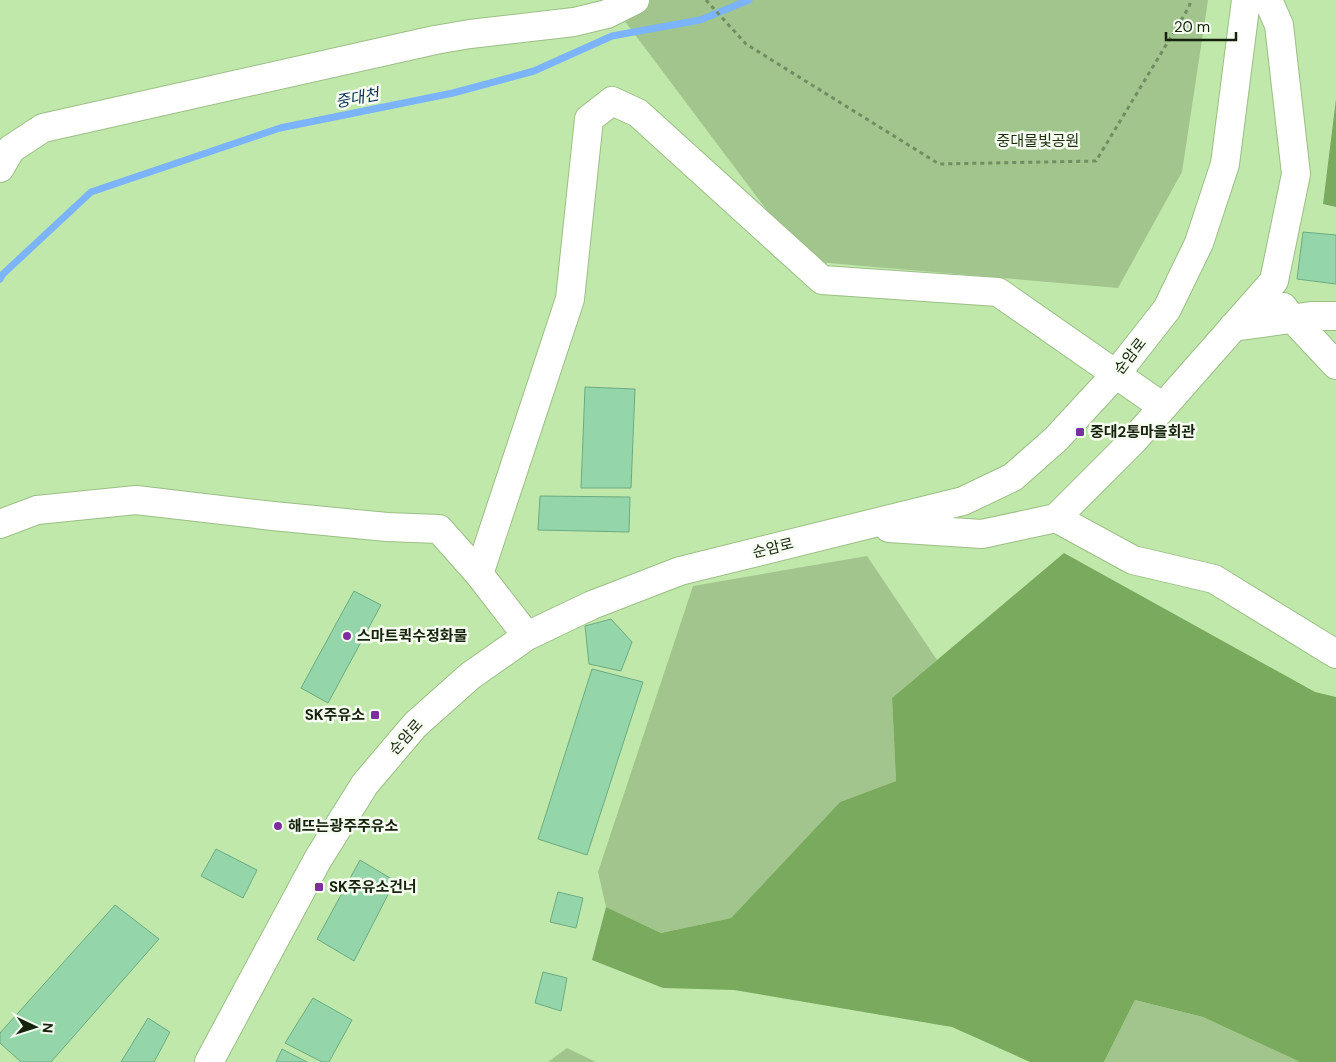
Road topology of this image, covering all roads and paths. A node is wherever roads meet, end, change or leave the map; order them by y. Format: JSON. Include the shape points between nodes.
{"nodes":[{"id":1,"x":635,"y":0,"type":"edge"},
{"id":2,"x":706,"y":0,"type":"edge"},
{"id":3,"x":1190,"y":0,"type":"edge"},
{"id":4,"x":1246,"y":0,"type":"edge"},
{"id":5,"x":1268,"y":0,"type":"edge"},
{"id":6,"x":0,"y":168,"type":"edge"},
{"id":7,"x":1269,"y":287,"type":"junction"},
{"id":8,"x":1336,"y":316,"type":"edge"},
{"id":9,"x":1292,"y":318,"type":"junction"},
{"id":10,"x":1233,"y":327,"type":"junction"},
{"id":11,"x":1336,"y":365,"type":"edge"},
{"id":12,"x":1116,"y":374,"type":"junction"},
{"id":13,"x":1163,"y":407,"type":"junction"},
{"id":14,"x":1056,"y":518,"type":"junction"},
{"id":15,"x":0,"y":524,"type":"edge"},
{"id":16,"x":860,"y":526,"type":"junction"},
{"id":17,"x":479,"y":574,"type":"junction"},
{"id":18,"x":527,"y":636,"type":"junction"},
{"id":19,"x":1336,"y":654,"type":"edge"},
{"id":20,"x":209,"y":1062,"type":"edge"}],
"edges":[{"from":1,"to":6,"type":"street","via":[[606,14],[574,22],[435,40],[43,128],[11,149]]},
{"from":2,"to":3,"type":"path","via":[[746,44],[939,164],[1096,161],[1189,7]]},
{"from":4,"to":12,"type":"street","name":"순암로","via":[[1225,164],[1199,243],[1167,309]]},
{"from":5,"to":7,"type":"street","via":[[1279,26],[1296,174],[1274,281]]},
{"from":7,"to":9,"type":"street"},
{"from":7,"to":10,"type":"street"},
{"from":8,"to":9,"type":"street"},
{"from":9,"to":10,"type":"street"},
{"from":9,"to":11,"type":"street"},
{"from":10,"to":13,"type":"street"},
{"from":12,"to":13,"type":"street"},
{"from":12,"to":16,"type":"street","name":"순암로","via":[[1056,439],[1013,477],[963,501]]},
{"from":12,"to":17,"type":"street","via":[[998,292],[822,280],[638,113],[612,101],[590,119],[570,299]]},
{"from":13,"to":14,"type":"street","via":[[1134,441]]},
{"from":14,"to":16,"type":"street","via":[[982,534]]},
{"from":14,"to":19,"type":"street","via":[[1132,560],[1214,579]]},
{"from":15,"to":17,"type":"street","via":[[38,510],[136,500],[368,526],[439,529]]},
{"from":16,"to":18,"type":"street","name":"순암로","via":[[680,571],[592,605]]},
{"from":17,"to":18,"type":"street"},
{"from":18,"to":20,"type":"street","name":"순암로","via":[[470,676],[415,725],[365,784],[318,859]]}]}
